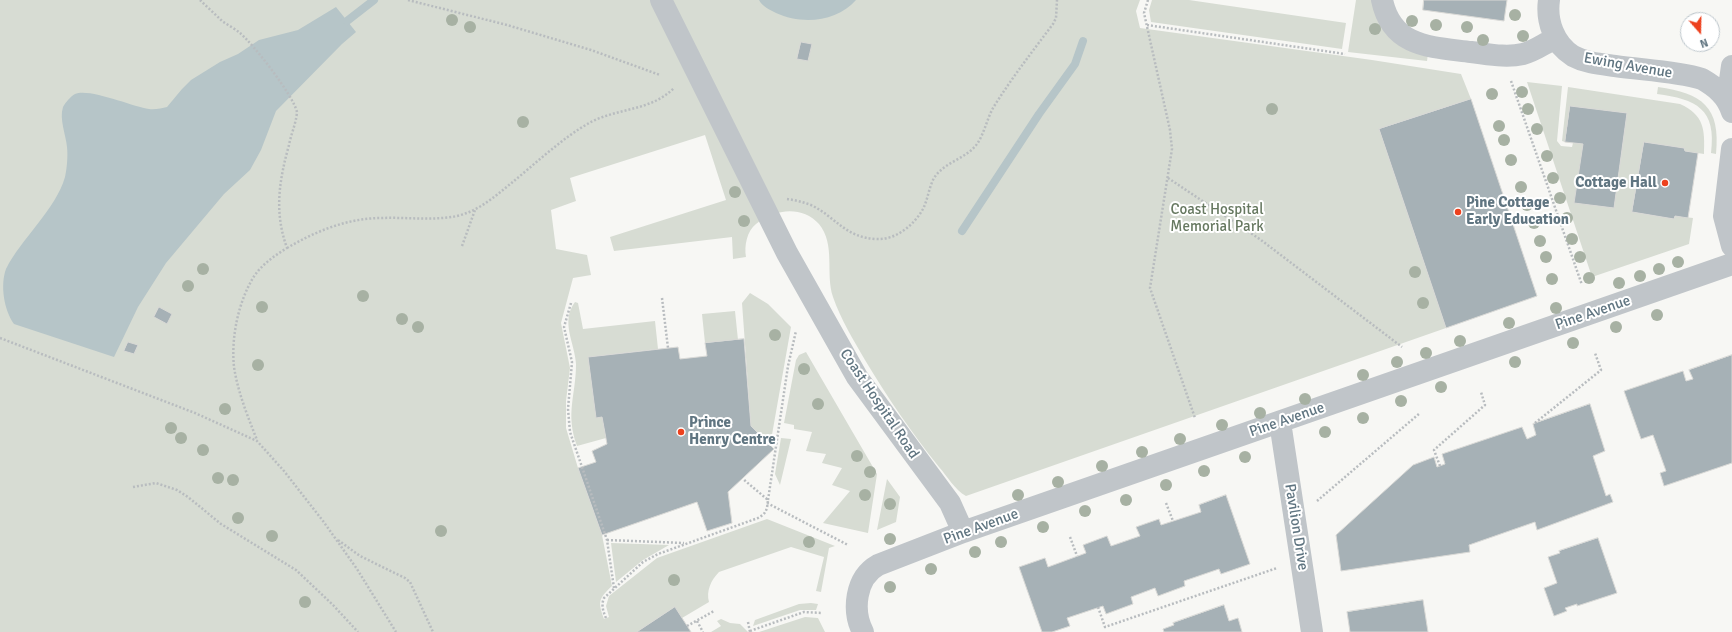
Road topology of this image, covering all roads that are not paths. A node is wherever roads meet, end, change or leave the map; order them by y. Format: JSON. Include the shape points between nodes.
{"nodes":[{"id":1,"x":661,"y":0,"type":"edge"},
{"id":2,"x":1382,"y":0,"type":"edge"},
{"id":3,"x":1548,"y":0,"type":"edge"},
{"id":4,"x":1556,"y":38,"type":"junction"},
{"id":5,"x":1732,"y":66,"type":"edge"},
{"id":6,"x":1730,"y":106,"type":"edge"},
{"id":7,"x":1732,"y":149,"type":"edge"},
{"id":8,"x":1732,"y":246,"type":"edge"},
{"id":9,"x":1732,"y":264,"type":"edge"},
{"id":10,"x":1280,"y":422,"type":"junction"},
{"id":11,"x":963,"y":532,"type":"junction"},
{"id":12,"x":863,"y":632,"type":"edge"},
{"id":13,"x":1312,"y":632,"type":"edge"}],
"edges":[{"from":1,"to":11,"type":"street","name":"Coast Hospital Road","via":[[787,253],[857,377],[950,503]]},
{"from":2,"to":4,"type":"street","via":[[1388,18],[1399,33],[1411,41],[1432,47],[1512,56],[1530,52]]},
{"from":3,"to":4,"type":"street","name":"Ewing Avenue","via":[[1549,17]]},
{"from":4,"to":6,"type":"street","name":"Ewing Avenue","via":[[1572,55],[1585,61],[1696,78],[1710,83]]},
{"from":5,"to":6,"type":"street"},
{"from":7,"to":8,"type":"street","via":[[1724,216]]},
{"from":9,"to":10,"type":"street","name":"Pine Avenue"},
{"from":10,"to":11,"type":"street","name":"Pine Avenue"},
{"from":10,"to":13,"type":"street","name":"Pavilion Drive"},
{"from":11,"to":12,"type":"street","name":"Pine Avenue","via":[[875,566],[858,594],[856,610]]}]}
